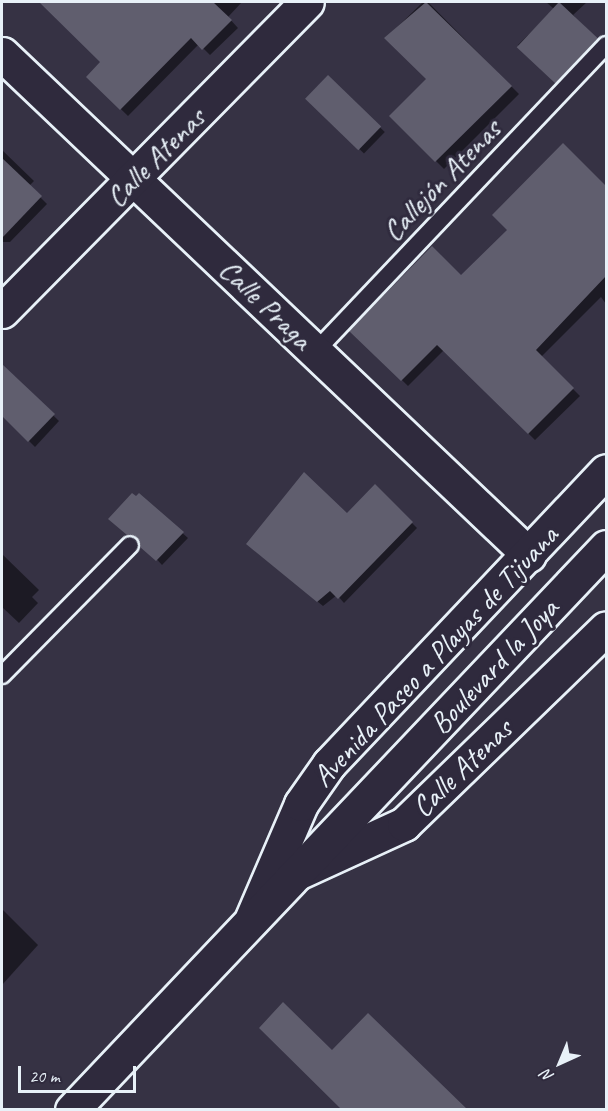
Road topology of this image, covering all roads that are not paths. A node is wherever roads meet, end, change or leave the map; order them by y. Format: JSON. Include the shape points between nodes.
{"nodes":[{"id":1,"x":307,"y":2,"type":"edge"},
{"id":2,"x":606,"y":45,"type":"edge"},
{"id":3,"x":2,"y":54,"type":"edge"},
{"id":4,"x":135,"y":178,"type":"junction"},
{"id":5,"x":2,"y":311,"type":"edge"},
{"id":6,"x":315,"y":352,"type":"junction"},
{"id":7,"x":606,"y":471,"type":"edge"},
{"id":8,"x":130,"y":545,"type":"dead end"},
{"id":9,"x":606,"y":547,"type":"edge"},
{"id":10,"x":529,"y":555,"type":"junction"},
{"id":11,"x":606,"y":627,"type":"edge"},
{"id":12,"x":2,"y":675,"type":"edge"},
{"id":13,"x":381,"y":785,"type":"joint"},
{"id":14,"x":295,"y":874,"type":"junction"},
{"id":15,"x":252,"y":918,"type":"junction"},
{"id":16,"x":72,"y":1110,"type":"edge"}],
"edges":[{"from":1,"to":4,"type":"street","name":"Calle Atenas"},
{"from":2,"to":6,"type":"lane","name":"Callejón Atenas"},
{"from":3,"to":4,"type":"street","name":"Calle Praga"},
{"from":4,"to":5,"type":"street","name":"Calle Atenas"},
{"from":4,"to":6,"type":"street","name":"Calle Praga"},
{"from":6,"to":10,"type":"street","name":"Calle Praga"},
{"from":7,"to":10,"type":"street","name":"Avenida Paseo a Playas de Tijuana"},
{"from":8,"to":12,"type":"lane"},
{"from":9,"to":13,"type":"street","name":"Boulevard la Joya"},
{"from":10,"to":15,"type":"street","name":"Avenida Paseo a Playas de Tijuana","via":[[328,764],[301,804]]},
{"from":11,"to":14,"type":"street","name":"Calle Atenas","via":[[404,824]]},
{"from":13,"to":14,"type":"street","name":"Avenida Paseo a Playas de Tijuana"},
{"from":14,"to":15,"type":"street","name":"Avenida Paseo a Playas de Tijuana"},
{"from":15,"to":16,"type":"street","name":"Avenida Paseo a Playas de Tijuana"}]}
